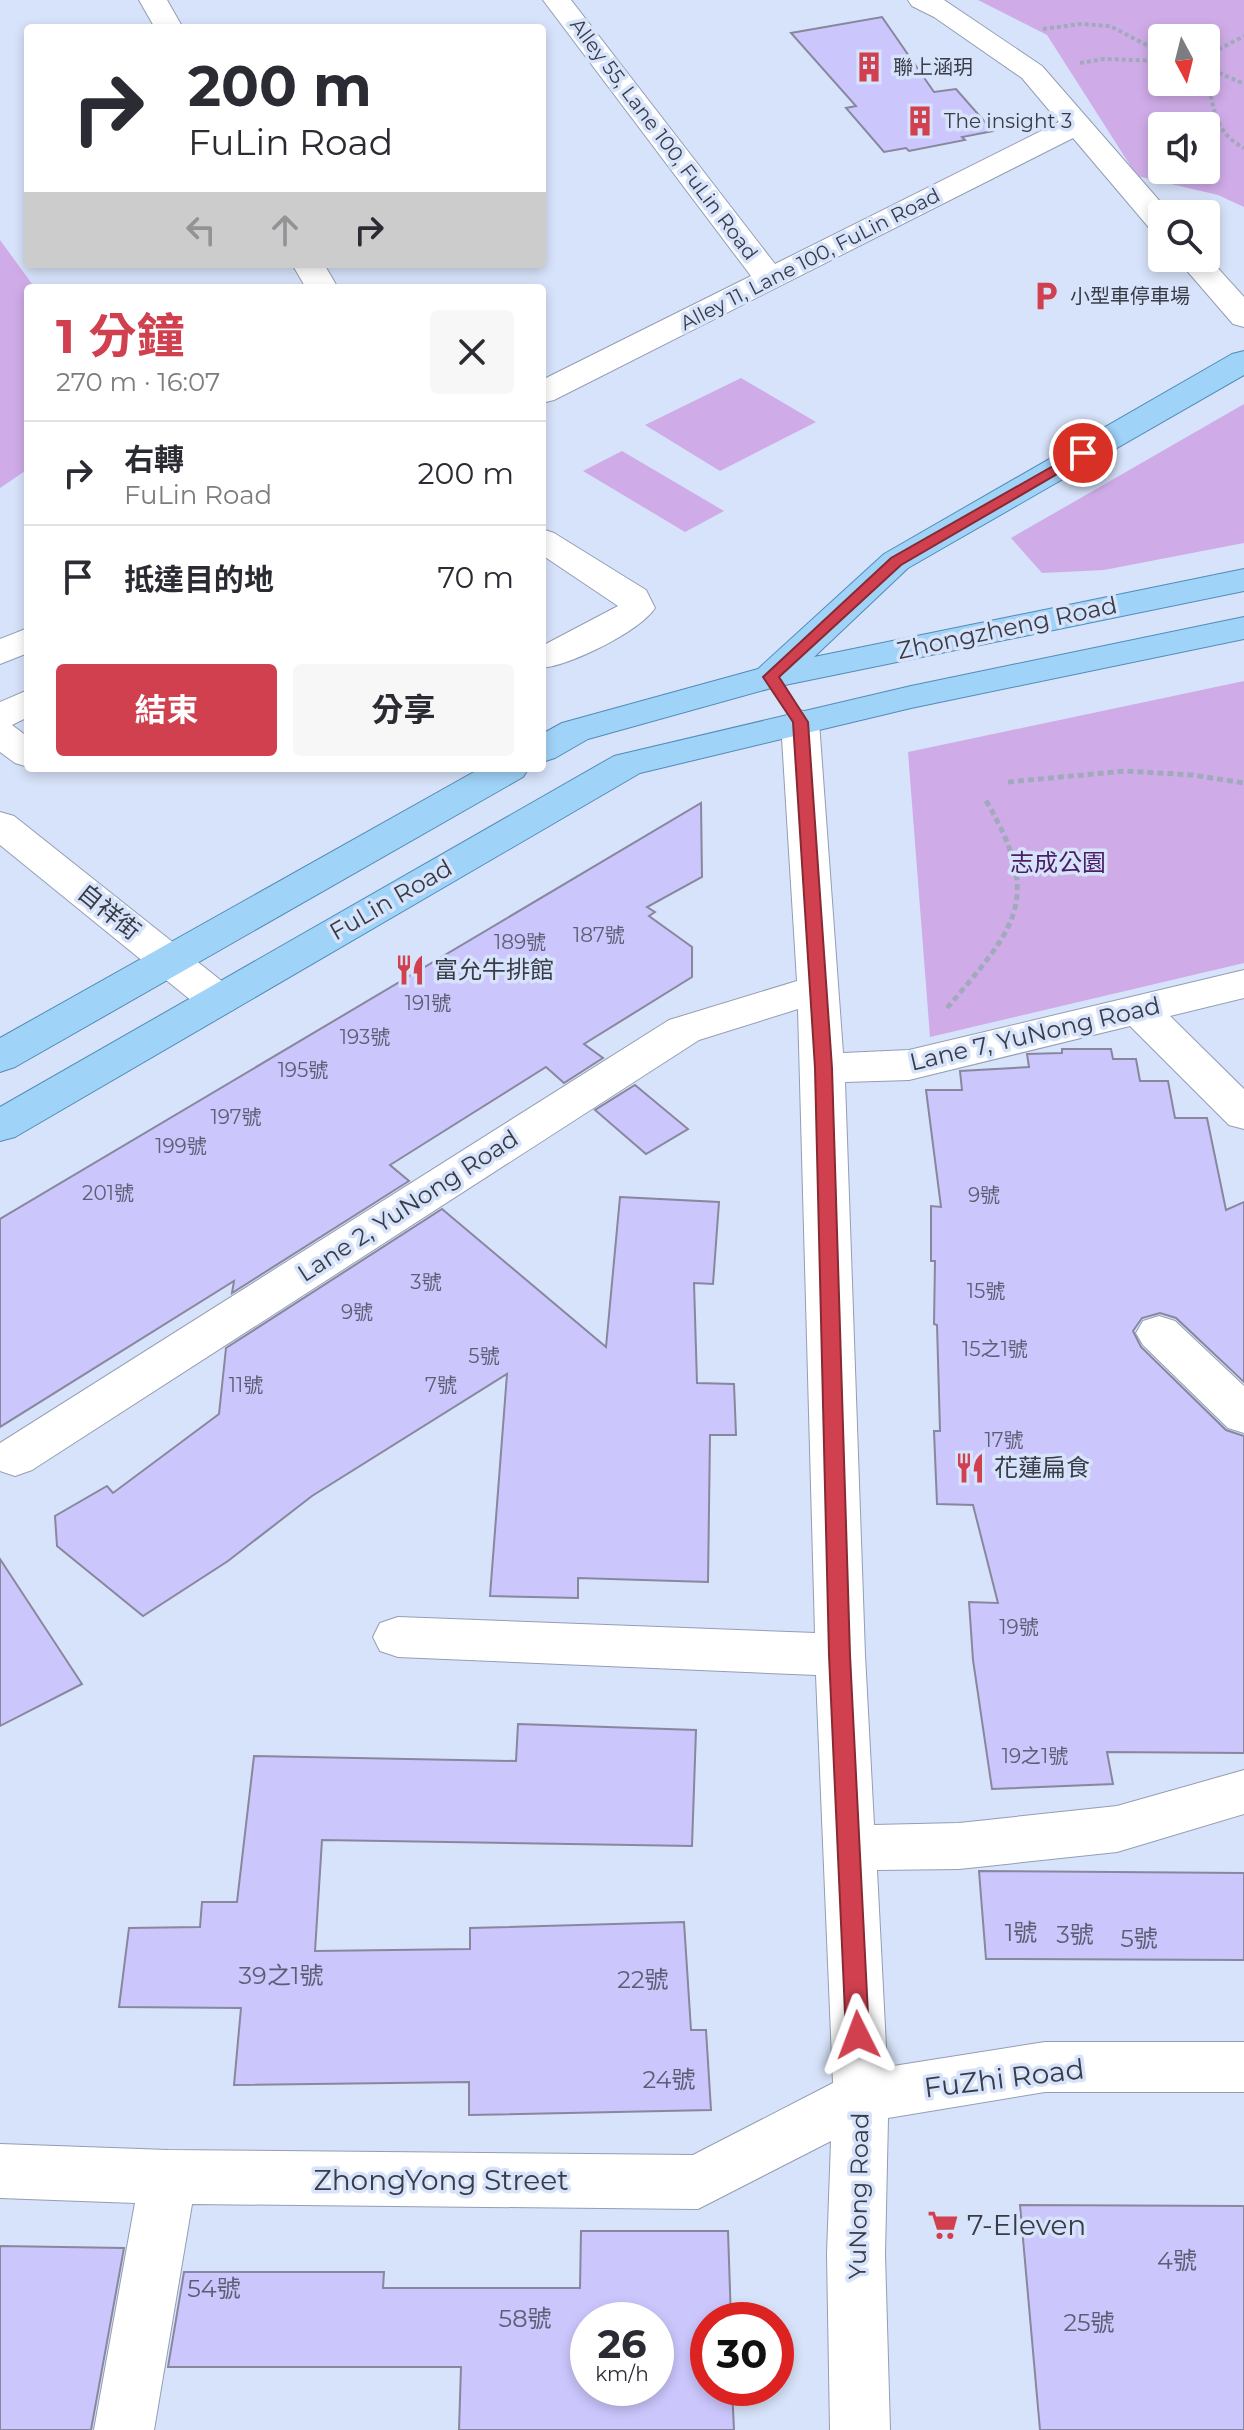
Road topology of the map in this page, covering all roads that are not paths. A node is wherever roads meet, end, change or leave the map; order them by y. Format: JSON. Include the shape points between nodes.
{"nodes":[{"id":1,"x":153,"y":0,"type":"edge"},
{"id":2,"x":557,"y":0,"type":"edge"},
{"id":3,"x":922,"y":0,"type":"edge"},
{"id":4,"x":167,"y":24,"type":"edge"},
{"id":5,"x":1078,"y":124,"type":"junction"},
{"id":6,"x":1148,"y":206,"type":"edge"},
{"id":7,"x":1204,"y":272,"type":"edge"},
{"id":8,"x":770,"y":279,"type":"junction"},
{"id":9,"x":1244,"y":317,"type":"edge"},
{"id":10,"x":1244,"y":361,"type":"edge"},
{"id":11,"x":546,"y":391,"type":"edge"},
{"id":12,"x":546,"y":543,"type":"edge"},
{"id":13,"x":1244,"y":580,"type":"edge"},
{"id":14,"x":1244,"y":628,"type":"edge"},
{"id":15,"x":24,"y":641,"type":"edge"},
{"id":16,"x":0,"y":653,"type":"edge"},
{"id":17,"x":546,"y":657,"type":"edge"},
{"id":18,"x":771,"y":677,"type":"junction"},
{"id":19,"x":24,"y":704,"type":"edge"},
{"id":20,"x":0,"y":717,"type":"edge"},
{"id":21,"x":800,"y":722,"type":"junction"},
{"id":22,"x":0,"y":734,"type":"edge"},
{"id":23,"x":546,"y":748,"type":"edge"},
{"id":24,"x":24,"y":752,"type":"edge"},
{"id":25,"x":503,"y":772,"type":"edge"},
{"id":26,"x":0,"y":825,"type":"edge"},
{"id":27,"x":170,"y":960,"type":"junction"},
{"id":28,"x":1244,"y":984,"type":"edge"},
{"id":29,"x":816,"y":989,"type":"junction"},
{"id":30,"x":218,"y":1000,"type":"junction"},
{"id":31,"x":1138,"y":1009,"type":"junction"},
{"id":32,"x":0,"y":1057,"type":"edge"},
{"id":33,"x":823,"y":1068,"type":"junction"},
{"id":34,"x":1244,"y":1114,"type":"edge"},
{"id":35,"x":0,"y":1126,"type":"edge"},
{"id":36,"x":1159,"y":1333,"type":"dead end"},
{"id":37,"x":1244,"y":1415,"type":"edge"},
{"id":38,"x":15,"y":1457,"type":"dead end"},
{"id":39,"x":398,"y":1637,"type":"dead end"},
{"id":40,"x":840,"y":1655,"type":"junction"},
{"id":41,"x":1244,"y":1792,"type":"edge"},
{"id":42,"x":848,"y":1848,"type":"junction"},
{"id":43,"x":1244,"y":2067,"type":"edge"},
{"id":44,"x":861,"y":2097,"type":"junction"},
{"id":45,"x":0,"y":2171,"type":"edge"},
{"id":46,"x":168,"y":2177,"type":"junction"},
{"id":47,"x":124,"y":2430,"type":"edge"},
{"id":48,"x":860,"y":2430,"type":"edge"}],
"edges":[{"from":1,"to":4,"type":"street"},
{"from":2,"to":8,"type":"street","name":"Alley 55, Lane 100, FuLin Road"},
{"from":3,"to":5,"type":"street","via":[[1032,72]]},
{"from":5,"to":6,"type":"street"},
{"from":5,"to":8,"type":"street","name":"Alley 11, Lane 100, FuLin Road"},
{"from":7,"to":9,"type":"street"},
{"from":8,"to":11,"type":"street","name":"Alley 11, Lane 100, FuLin Road"},
{"from":10,"to":18,"type":"main road","via":[[896,561]]},
{"from":12,"to":17,"type":"street","via":[[633,598],[637,608]]},
{"from":13,"to":18,"type":"main road","name":"Zhongzheng Road"},
{"from":14,"to":21,"type":"main road","name":"Zhongzheng Road"},
{"from":15,"to":16,"type":"street"},
{"from":18,"to":21,"type":"main road","name":"YuNong Road"},
{"from":18,"to":23,"type":"main road","via":[[575,731]]},
{"from":19,"to":20,"type":"street"},
{"from":21,"to":29,"type":"street","name":"YuNong Road"},
{"from":21,"to":30,"type":"main road","name":"FuLin Road","via":[[627,764]]},
{"from":22,"to":24,"type":"street"},
{"from":25,"to":27,"type":"main road"},
{"from":26,"to":27,"type":"street","name":"自祥街"},
{"from":27,"to":30,"type":"street","name":"自祥街"},
{"from":27,"to":32,"type":"main road"},
{"from":28,"to":31,"type":"street","name":"Lane 7, YuNong Road"},
{"from":29,"to":33,"type":"street","name":"YuNong Road"},
{"from":29,"to":38,"type":"street","name":"Lane 2, YuNong Road","via":[[684,1030]]},
{"from":30,"to":35,"type":"main road","name":"FuLin Road"},
{"from":31,"to":33,"type":"street","name":"Lane 7, YuNong Road","via":[[909,1065]]},
{"from":31,"to":34,"type":"street"},
{"from":33,"to":40,"type":"street","name":"YuNong Road"},
{"from":36,"to":37,"type":"street"},
{"from":39,"to":40,"type":"street"},
{"from":40,"to":42,"type":"street","name":"YuNong Road"},
{"from":41,"to":42,"type":"street","via":[[1117,1829],[959,1846]]},
{"from":42,"to":44,"type":"street","name":"YuNong Road"},
{"from":43,"to":44,"type":"street","name":"FuZhi Road","via":[[1045,2067]]},
{"from":44,"to":46,"type":"street","name":"ZhongYong Street","via":[[698,2182]]},
{"from":44,"to":48,"type":"street","name":"YuNong Road","via":[[856,2254]]},
{"from":45,"to":46,"type":"street","name":"ZhongYong Street"},
{"from":46,"to":47,"type":"street"}]}
